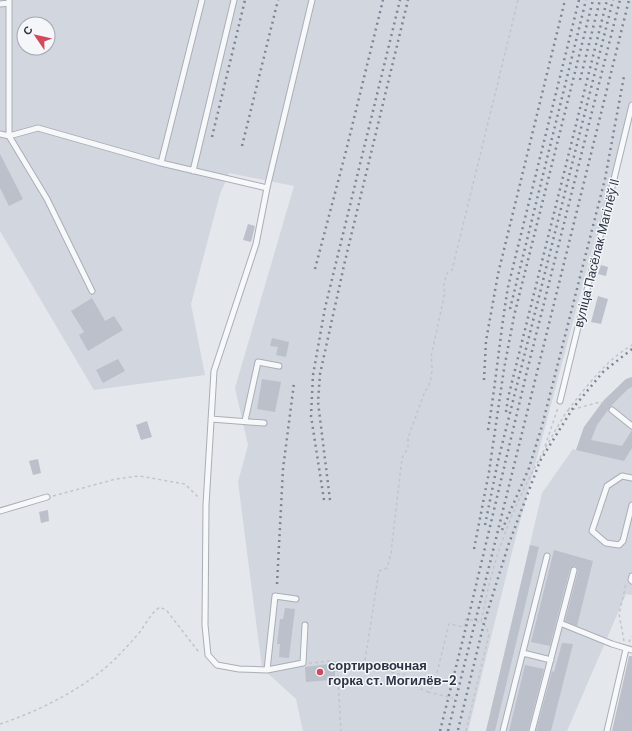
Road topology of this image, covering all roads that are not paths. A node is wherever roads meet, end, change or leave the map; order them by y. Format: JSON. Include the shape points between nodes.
{"nodes":[{"id":1,"x":202,"y":0,"type":"edge"},
{"id":2,"x":234,"y":0,"type":"edge"},
{"id":3,"x":312,"y":0,"type":"edge"},
{"id":4,"x":9,"y":2,"type":"edge"},
{"id":5,"x":0,"y":4,"type":"edge"},
{"id":6,"x":632,"y":105,"type":"edge"},
{"id":7,"x":0,"y":134,"type":"edge"},
{"id":8,"x":9,"y":136,"type":"junction"},
{"id":9,"x":161,"y":163,"type":"junction"},
{"id":10,"x":193,"y":171,"type":"junction"},
{"id":11,"x":267,"y":188,"type":"junction"},
{"id":12,"x":92,"y":291,"type":"dead end"},
{"id":13,"x":279,"y":366,"type":"dead end"},
{"id":14,"x":560,"y":401,"type":"road end"},
{"id":15,"x":612,"y":410,"type":"road end"},
{"id":16,"x":211,"y":419,"type":"junction"},
{"id":17,"x":245,"y":421,"type":"junction"},
{"id":18,"x":264,"y":423,"type":"dead end"},
{"id":19,"x":632,"y":426,"type":"edge"},
{"id":20,"x":632,"y":478,"type":"edge"},
{"id":21,"x":48,"y":497,"type":"road end"},
{"id":22,"x":632,"y":505,"type":"edge"},
{"id":23,"x":0,"y":511,"type":"edge"},
{"id":24,"x":547,"y":556,"type":"dead end"},
{"id":25,"x":574,"y":570,"type":"dead end"},
{"id":26,"x":296,"y":599,"type":"dead end"},
{"id":27,"x":560,"y":623,"type":"junction"},
{"id":28,"x":305,"y":625,"type":"dead end"},
{"id":29,"x":629,"y":650,"type":"edge"},
{"id":30,"x":523,"y":653,"type":"junction"},
{"id":31,"x":551,"y":660,"type":"junction"},
{"id":32,"x":267,"y":670,"type":"junction"},
{"id":33,"x":503,"y":731,"type":"edge"},
{"id":34,"x":532,"y":731,"type":"edge"},
{"id":35,"x":607,"y":731,"type":"edge"}],
"edges":[{"from":1,"to":9,"type":"lane"},
{"from":2,"to":10,"type":"lane"},
{"from":3,"to":11,"type":"lane"},
{"from":4,"to":5,"type":"lane"},
{"from":4,"to":8,"type":"lane"},
{"from":6,"to":14,"type":"lane","name":"вуліца Пасёлак Магілёў II"},
{"from":7,"to":8,"type":"lane"},
{"from":8,"to":9,"type":"lane","via":[[38,128]]},
{"from":8,"to":12,"type":"lane","via":[[47,199]]},
{"from":9,"to":10,"type":"lane"},
{"from":10,"to":11,"type":"lane"},
{"from":11,"to":16,"type":"lane","via":[[256,244],[214,371]]},
{"from":13,"to":17,"type":"lane","via":[[258,362]]},
{"from":15,"to":19,"type":"lane"},
{"from":16,"to":17,"type":"lane"},
{"from":16,"to":32,"type":"lane","via":[[206,505],[205,625],[208,656],[217,665]]},
{"from":17,"to":18,"type":"lane"},
{"from":20,"to":22,"type":"lane","via":[[622,476],[607,486],[592,531],[606,543],[619,545],[623,541]]},
{"from":21,"to":23,"type":"lane"},
{"from":24,"to":30,"type":"lane"},
{"from":25,"to":27,"type":"lane"},
{"from":26,"to":32,"type":"lane","via":[[276,596]]},
{"from":27,"to":29,"type":"lane"},
{"from":27,"to":31,"type":"lane"},
{"from":28,"to":32,"type":"lane","via":[[303,663]]},
{"from":29,"to":35,"type":"lane"},
{"from":30,"to":31,"type":"lane"},
{"from":30,"to":33,"type":"lane"},
{"from":31,"to":34,"type":"lane"}]}
